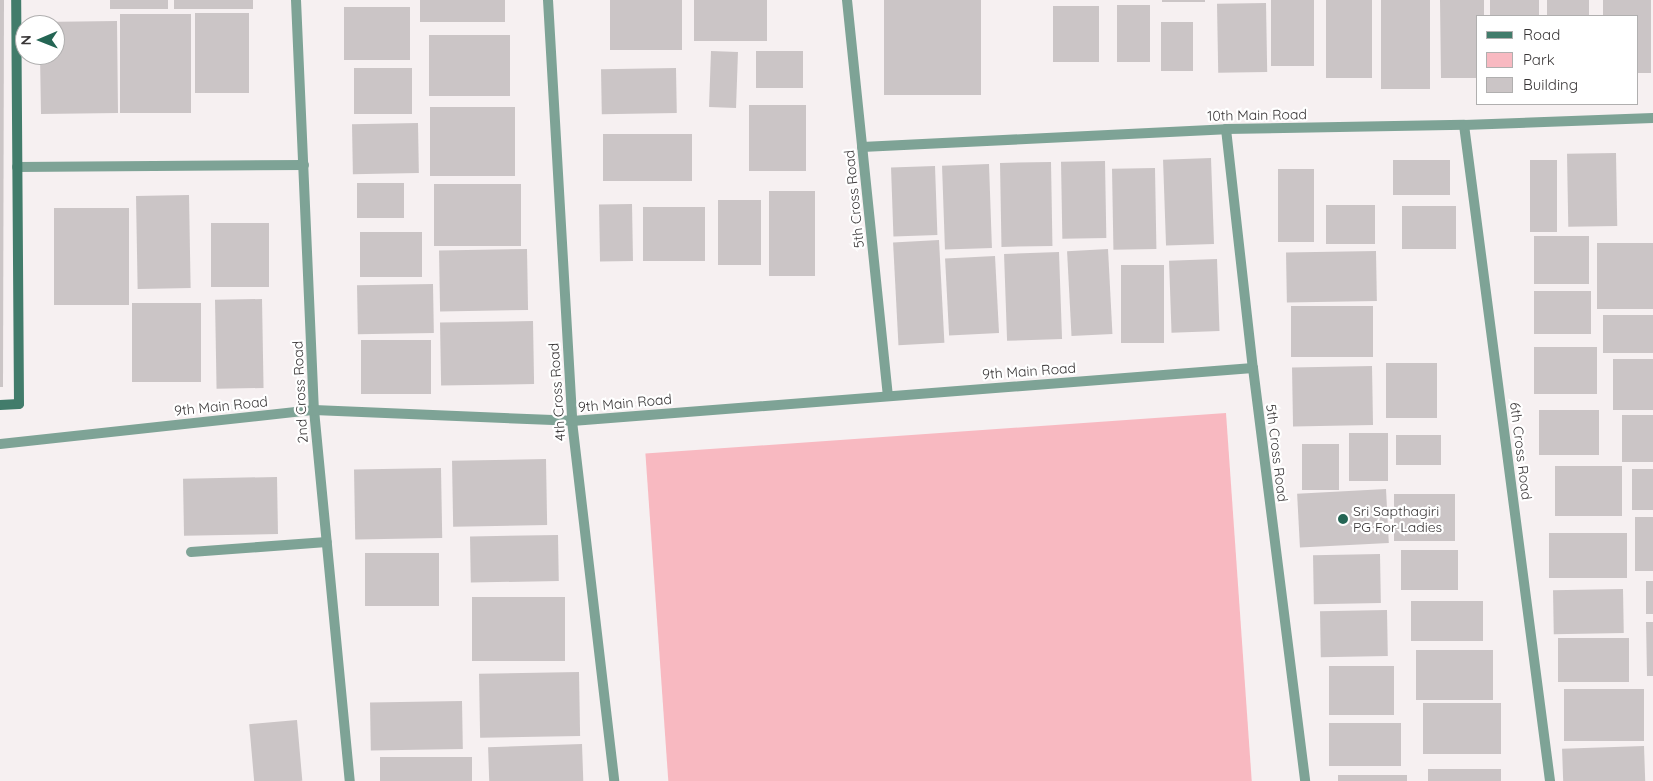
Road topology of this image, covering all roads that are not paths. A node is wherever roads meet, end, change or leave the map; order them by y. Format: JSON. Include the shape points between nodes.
{"nodes":[{"id":1,"x":16,"y":0,"type":"edge"},
{"id":2,"x":296,"y":0,"type":"edge"},
{"id":3,"x":548,"y":0,"type":"edge"},
{"id":4,"x":847,"y":0,"type":"edge"},
{"id":5,"x":1653,"y":118,"type":"edge"},
{"id":6,"x":1464,"y":124,"type":"junction"},
{"id":7,"x":1226,"y":129,"type":"junction"},
{"id":8,"x":862,"y":147,"type":"junction"},
{"id":9,"x":304,"y":165,"type":"junction"},
{"id":10,"x":17,"y":167,"type":"junction"},
{"id":11,"x":1253,"y":368,"type":"junction"},
{"id":12,"x":888,"y":396,"type":"junction"},
{"id":13,"x":0,"y":405,"type":"edge"},
{"id":14,"x":314,"y":410,"type":"junction"},
{"id":15,"x":572,"y":420,"type":"junction"},
{"id":16,"x":0,"y":444,"type":"edge"},
{"id":17,"x":327,"y":542,"type":"junction"},
{"id":18,"x":191,"y":552,"type":"dead end"},
{"id":19,"x":350,"y":781,"type":"edge"},
{"id":20,"x":614,"y":781,"type":"edge"},
{"id":21,"x":1305,"y":781,"type":"edge"},
{"id":22,"x":1550,"y":781,"type":"edge"}],
"edges":[{"from":1,"to":10,"type":"street"},
{"from":2,"to":9,"type":"street","name":"2nd Cross Road"},
{"from":3,"to":15,"type":"street","name":"4th Cross Road"},
{"from":4,"to":8,"type":"street","name":"5th Cross Road"},
{"from":5,"to":6,"type":"street","name":"10th Main Road"},
{"from":6,"to":7,"type":"street","name":"10th Main Road"},
{"from":6,"to":22,"type":"street","name":"6th Cross Road"},
{"from":7,"to":8,"type":"street","name":"10th Main Road"},
{"from":7,"to":11,"type":"street","name":"5th Cross Road"},
{"from":8,"to":12,"type":"street","name":"5th Cross Road"},
{"from":9,"to":10,"type":"street"},
{"from":9,"to":14,"type":"street","name":"2nd Cross Road"},
{"from":10,"to":13,"type":"street","via":[[18,404]]},
{"from":11,"to":12,"type":"street","name":"9th Main Road"},
{"from":11,"to":21,"type":"street","name":"5th Cross Road"},
{"from":12,"to":15,"type":"street","name":"9th Main Road"},
{"from":14,"to":15,"type":"street","name":"9th Main Road"},
{"from":14,"to":16,"type":"street","name":"9th Main Road"},
{"from":14,"to":17,"type":"street","name":"2nd Cross Road"},
{"from":15,"to":20,"type":"street","name":"4th Cross Road"},
{"from":17,"to":18,"type":"street"},
{"from":17,"to":19,"type":"street","name":"2nd Cross Road"}]}
